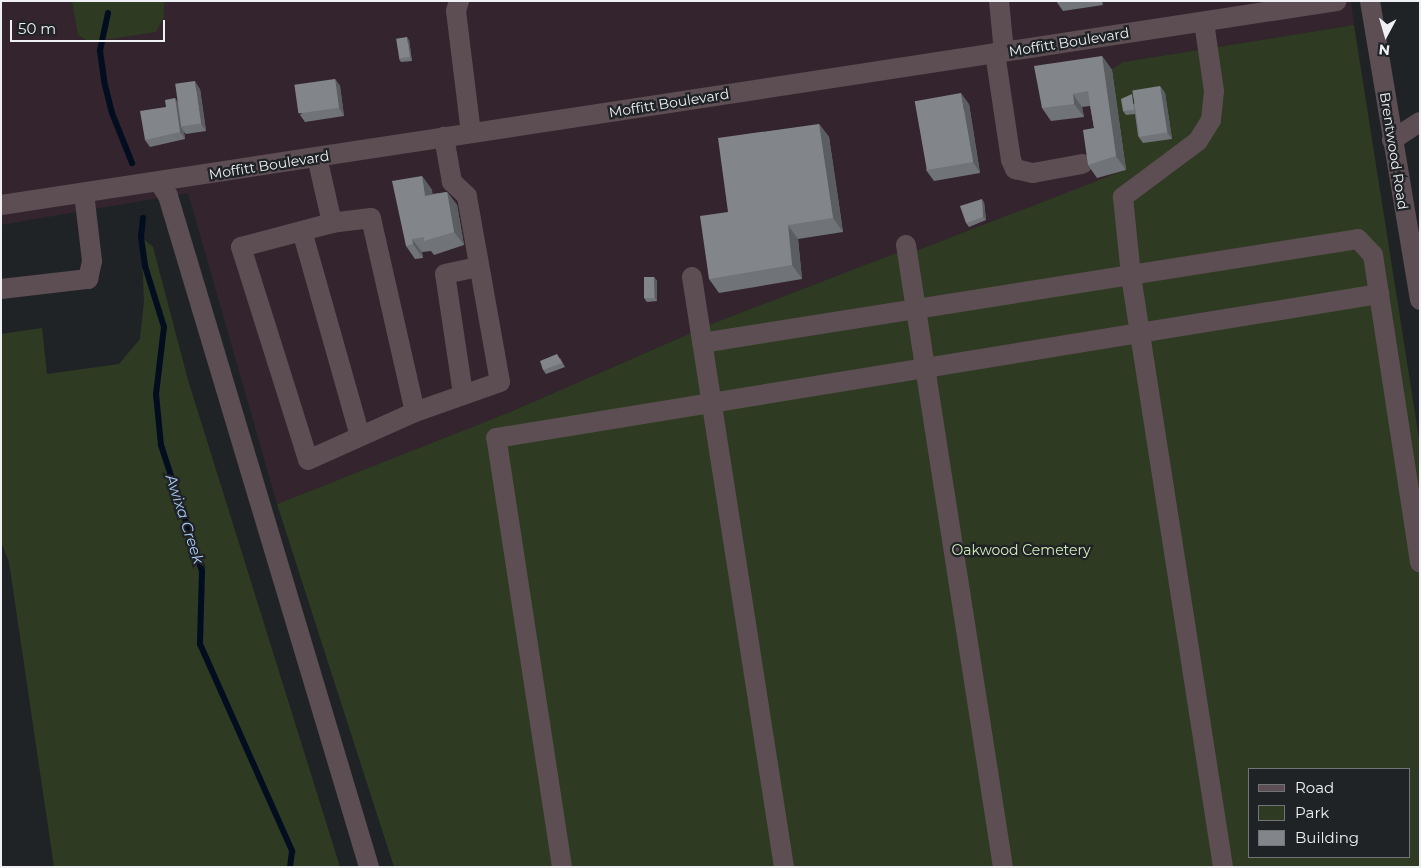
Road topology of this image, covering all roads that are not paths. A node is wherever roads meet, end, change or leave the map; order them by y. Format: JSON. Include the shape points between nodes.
{"nodes":[{"id":1,"x":460,"y":1,"type":"edge"},
{"id":2,"x":999,"y":1,"type":"edge"},
{"id":3,"x":1337,"y":1,"type":"edge"},
{"id":4,"x":1370,"y":1,"type":"edge"},
{"id":5,"x":1204,"y":22,"type":"junction"},
{"id":6,"x":1000,"y":53,"type":"junction"},
{"id":7,"x":1420,"y":122,"type":"edge"},
{"id":8,"x":471,"y":133,"type":"junction"},
{"id":9,"x":444,"y":138,"type":"junction"},
{"id":10,"x":1392,"y":140,"type":"junction"},
{"id":11,"x":317,"y":157,"type":"junction"},
{"id":12,"x":1082,"y":164,"type":"dead end"},
{"id":13,"x":159,"y":182,"type":"junction"},
{"id":14,"x":84,"y":193,"type":"junction"},
{"id":15,"x":1,"y":205,"type":"edge"},
{"id":16,"x":332,"y":224,"type":"junction"},
{"id":17,"x":1413,"y":227,"type":"edge"},
{"id":18,"x":302,"y":231,"type":"junction"},
{"id":19,"x":906,"y":245,"type":"dead end"},
{"id":20,"x":477,"y":267,"type":"junction"},
{"id":21,"x":1131,"y":276,"type":"junction"},
{"id":22,"x":692,"y":277,"type":"dead end"},
{"id":23,"x":1,"y":289,"type":"edge"},
{"id":24,"x":1379,"y":294,"type":"junction"},
{"id":25,"x":1420,"y":300,"type":"edge"},
{"id":26,"x":916,"y":309,"type":"junction"},
{"id":27,"x":1140,"y":334,"type":"junction"},
{"id":28,"x":702,"y":343,"type":"junction"},
{"id":29,"x":926,"y":369,"type":"junction"},
{"id":30,"x":463,"y":394,"type":"junction"},
{"id":31,"x":712,"y":402,"type":"junction"},
{"id":32,"x":415,"y":412,"type":"junction"},
{"id":33,"x":360,"y":436,"type":"junction"},
{"id":34,"x":1420,"y":562,"type":"edge"},
{"id":35,"x":369,"y":867,"type":"edge"},
{"id":36,"x":562,"y":867,"type":"edge"},
{"id":37,"x":784,"y":867,"type":"edge"},
{"id":38,"x":1003,"y":867,"type":"edge"},
{"id":39,"x":1223,"y":867,"type":"edge"}],
"edges":[{"from":1,"to":8,"type":"street","via":[[456,11]]},
{"from":2,"to":6,"type":"street"},
{"from":3,"to":5,"type":"street","name":"Moffitt Boulevard"},
{"from":4,"to":10,"type":"street","name":"Brentwood Road"},
{"from":5,"to":6,"type":"street","name":"Moffitt Boulevard"},
{"from":5,"to":21,"type":"street","via":[[1214,91],[1212,120],[1198,141],[1123,197]]},
{"from":6,"to":8,"type":"street","name":"Moffitt Boulevard"},
{"from":6,"to":12,"type":"street","via":[[1011,160],[1015,169],[1033,173]]},
{"from":7,"to":10,"type":"street"},
{"from":8,"to":9,"type":"street","name":"Moffitt Boulevard"},
{"from":9,"to":11,"type":"street","name":"Moffitt Boulevard"},
{"from":9,"to":20,"type":"street","via":[[452,182],[467,196]]},
{"from":10,"to":17,"type":"street","name":"Brentwood Road"},
{"from":11,"to":13,"type":"street","name":"Moffitt Boulevard"},
{"from":11,"to":16,"type":"street"},
{"from":13,"to":14,"type":"street","name":"Moffitt Boulevard"},
{"from":13,"to":35,"type":"street","via":[[168,196]]},
{"from":14,"to":15,"type":"street","name":"Moffitt Boulevard"},
{"from":14,"to":23,"type":"street","via":[[92,262],[88,279]]},
{"from":16,"to":18,"type":"street"},
{"from":16,"to":32,"type":"street","via":[[371,218]]},
{"from":17,"to":25,"type":"street","name":"Brentwood Road"},
{"from":18,"to":33,"type":"street"},
{"from":18,"to":33,"type":"street","via":[[241,247],[308,460]]},
{"from":19,"to":26,"type":"street"},
{"from":20,"to":30,"type":"street","via":[[445,274]]},
{"from":20,"to":30,"type":"street","via":[[500,382]]},
{"from":21,"to":24,"type":"street","via":[[1358,239],[1373,254]]},
{"from":21,"to":26,"type":"street"},
{"from":21,"to":27,"type":"street"},
{"from":22,"to":28,"type":"street"},
{"from":24,"to":27,"type":"street"},
{"from":24,"to":34,"type":"street"},
{"from":26,"to":28,"type":"street"},
{"from":26,"to":29,"type":"street"},
{"from":27,"to":29,"type":"street"},
{"from":27,"to":39,"type":"street"},
{"from":28,"to":31,"type":"street"},
{"from":29,"to":31,"type":"street"},
{"from":29,"to":38,"type":"street"},
{"from":30,"to":32,"type":"street"},
{"from":31,"to":36,"type":"street","via":[[496,438]]},
{"from":31,"to":37,"type":"street"},
{"from":32,"to":33,"type":"street"}]}
